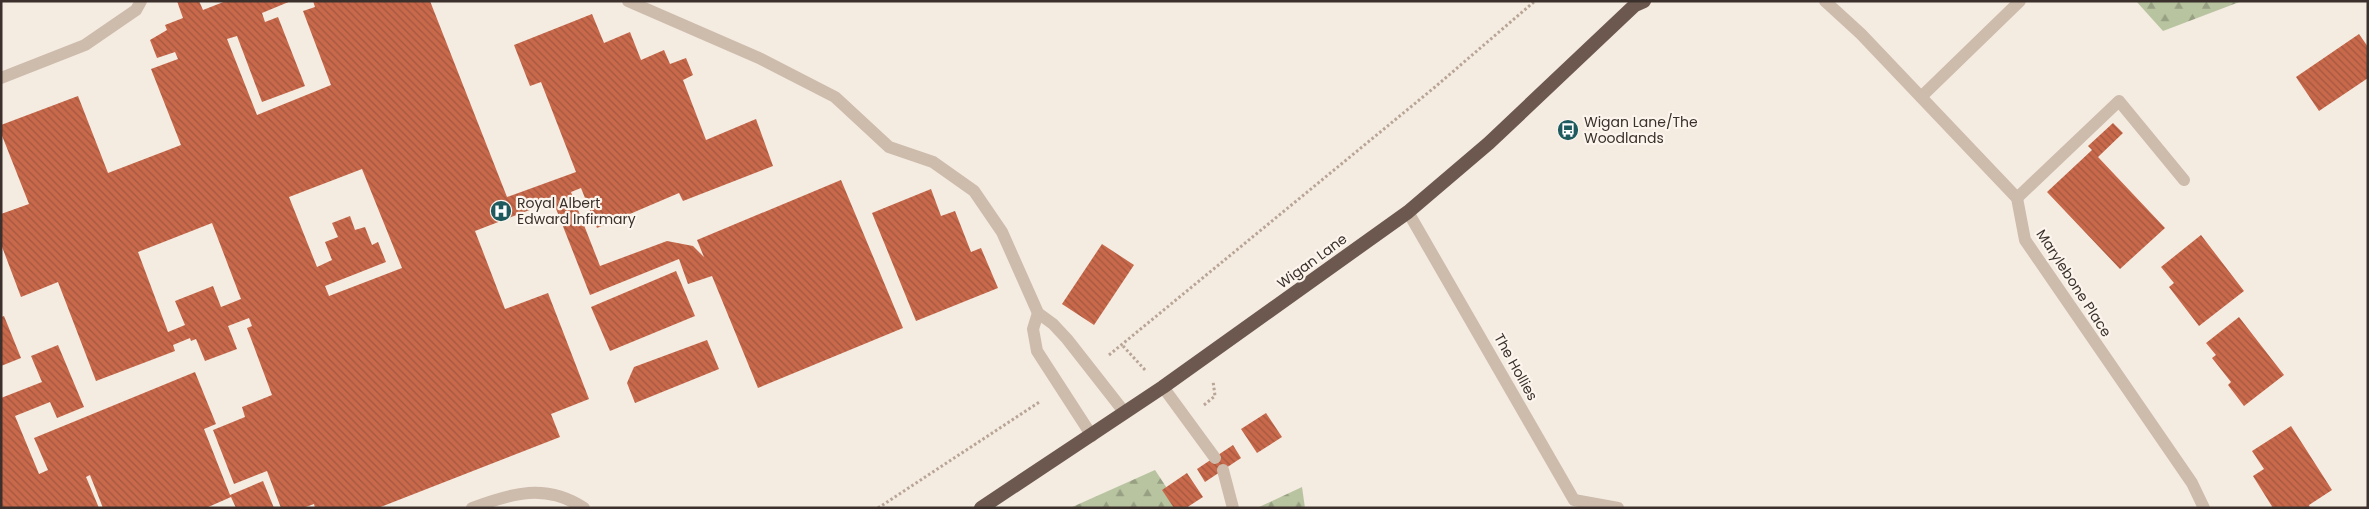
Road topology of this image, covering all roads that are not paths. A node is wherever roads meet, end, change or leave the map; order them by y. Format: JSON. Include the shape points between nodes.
{"nodes":[{"id":1,"x":142,"y":1,"type":"edge"},
{"id":2,"x":628,"y":1,"type":"edge"},
{"id":3,"x":1825,"y":1,"type":"edge"},
{"id":4,"x":2020,"y":1,"type":"edge"},
{"id":5,"x":1639,"y":3,"type":"edge"},
{"id":6,"x":1,"y":78,"type":"edge"},
{"id":7,"x":1921,"y":97,"type":"junction"},
{"id":8,"x":2184,"y":180,"type":"dead end"},
{"id":9,"x":2017,"y":198,"type":"junction"},
{"id":10,"x":1408,"y":212,"type":"junction"},
{"id":11,"x":1038,"y":313,"type":"junction"},
{"id":12,"x":1163,"y":387,"type":"junction"},
{"id":13,"x":1125,"y":413,"type":"junction"},
{"id":14,"x":1092,"y":436,"type":"junction"},
{"id":15,"x":1215,"y":458,"type":"dead end"},
{"id":16,"x":1223,"y":470,"type":"dead end"},
{"id":17,"x":1571,"y":504,"type":"edge"},
{"id":18,"x":472,"y":508,"type":"edge"},
{"id":19,"x":584,"y":508,"type":"edge"},
{"id":20,"x":981,"y":508,"type":"edge"},
{"id":21,"x":1233,"y":508,"type":"edge"},
{"id":22,"x":1618,"y":508,"type":"edge"},
{"id":23,"x":2204,"y":508,"type":"edge"}],
"edges":[{"from":1,"to":6,"type":"street","via":[[136,10],[85,45]]},
{"from":2,"to":11,"type":"street","via":[[759,58],[835,97],[889,147],[933,162],[974,191],[1002,232]]},
{"from":3,"to":7,"type":"street"},
{"from":4,"to":7,"type":"street"},
{"from":5,"to":10,"type":"highway","name":"Wigan Lane","via":[[1488,143]]},
{"from":7,"to":9,"type":"street"},
{"from":8,"to":9,"type":"street","via":[[2119,101]]},
{"from":9,"to":23,"type":"street","name":"Marylebone Place","via":[[2025,240],[2192,483]]},
{"from":10,"to":12,"type":"highway","name":"Wigan Lane"},
{"from":10,"to":17,"type":"street","name":"The Hollies"},
{"from":11,"to":13,"type":"street","via":[[1062,334]]},
{"from":11,"to":14,"type":"street","via":[[1033,329],[1037,351]]},
{"from":12,"to":13,"type":"highway","name":"Wigan Lane"},
{"from":12,"to":15,"type":"street"},
{"from":13,"to":14,"type":"highway","name":"Wigan Lane"},
{"from":14,"to":20,"type":"highway","name":"Wigan Lane"},
{"from":16,"to":21,"type":"street"},
{"from":17,"to":22,"type":"street","name":"The Hollies"},
{"from":18,"to":19,"type":"street","via":[[507,495],[547,492]]}]}
